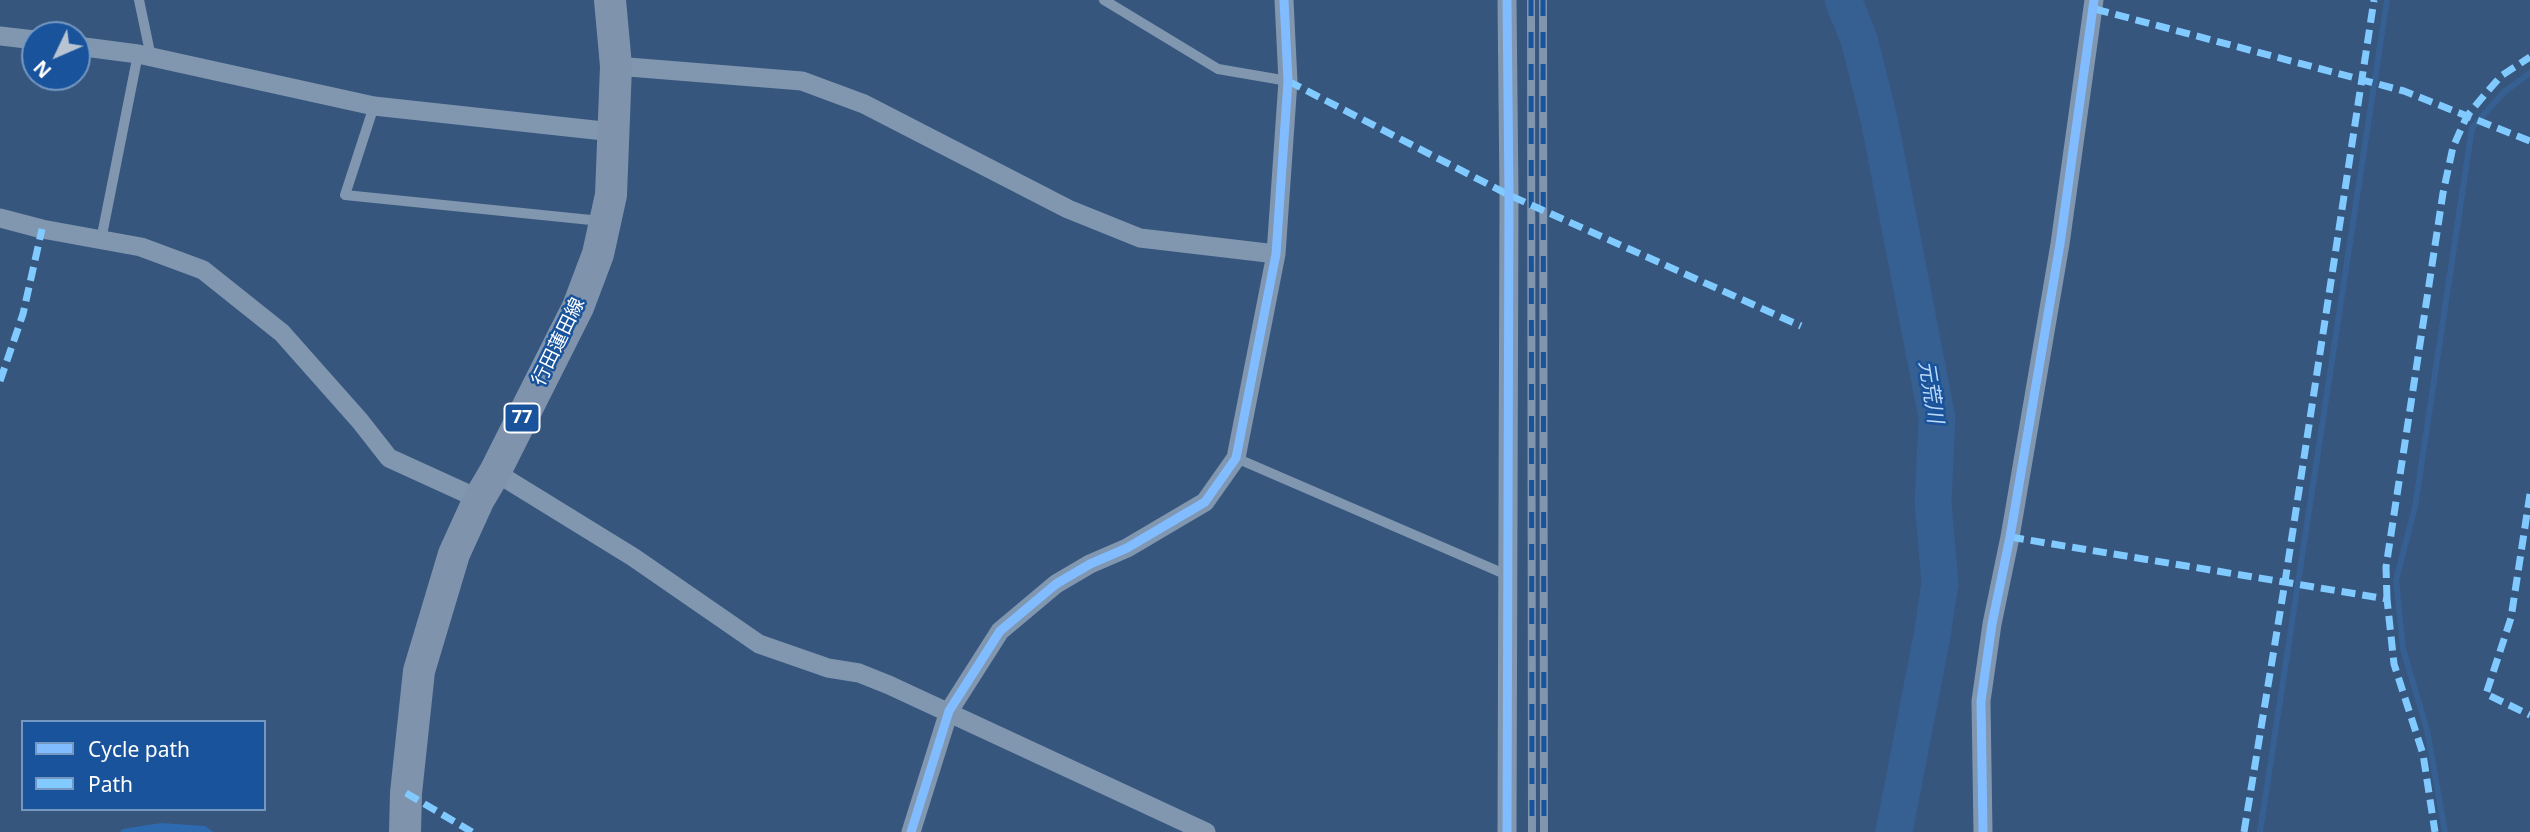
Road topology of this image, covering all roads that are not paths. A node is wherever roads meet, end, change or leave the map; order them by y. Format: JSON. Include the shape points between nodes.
{"nodes":[{"id":1,"x":139,"y":0,"type":"edge"},
{"id":2,"x":610,"y":0,"type":"edge"},
{"id":3,"x":1104,"y":0,"type":"edge"},
{"id":4,"x":1284,"y":0,"type":"edge"},
{"id":5,"x":1507,"y":0,"type":"edge"},
{"id":6,"x":2094,"y":0,"type":"edge"},
{"id":7,"x":0,"y":36,"type":"edge"},
{"id":8,"x":21,"y":38,"type":"edge"},
{"id":9,"x":91,"y":48,"type":"edge"},
{"id":10,"x":145,"y":56,"type":"junction"},
{"id":11,"x":615,"y":66,"type":"junction"},
{"id":12,"x":1288,"y":80,"type":"junction"},
{"id":13,"x":374,"y":106,"type":"junction"},
{"id":14,"x":613,"y":132,"type":"junction"},
{"id":15,"x":0,"y":218,"type":"edge"},
{"id":16,"x":605,"y":221,"type":"junction"},
{"id":17,"x":101,"y":240,"type":"junction"},
{"id":18,"x":1276,"y":254,"type":"junction"},
{"id":19,"x":1236,"y":458,"type":"junction"},
{"id":20,"x":495,"y":472,"type":"junction"},
{"id":21,"x":479,"y":499,"type":"junction"},
{"id":22,"x":1507,"y":575,"type":"junction"},
{"id":23,"x":949,"y":711,"type":"junction"},
{"id":24,"x":404,"y":832,"type":"edge"},
{"id":25,"x":911,"y":832,"type":"edge"},
{"id":26,"x":1206,"y":832,"type":"edge"},
{"id":27,"x":1507,"y":832,"type":"edge"},
{"id":28,"x":1983,"y":832,"type":"edge"}],
"edges":[{"from":1,"to":10,"type":"lane"},
{"from":2,"to":11,"type":"main road","name":"行田蓮田線","number":"77"},
{"from":3,"to":12,"type":"lane","via":[[1218,69]]},
{"from":4,"to":12,"type":"street"},
{"from":5,"to":22,"type":"street"},
{"from":6,"to":28,"type":"street","via":[[2060,244],[1981,701]]},
{"from":7,"to":8,"type":"street"},
{"from":9,"to":10,"type":"street"},
{"from":10,"to":13,"type":"street"},
{"from":10,"to":17,"type":"lane"},
{"from":11,"to":14,"type":"main road","name":"行田蓮田線","number":"77"},
{"from":11,"to":18,"type":"street","via":[[802,81],[864,104],[1068,209],[1140,238]]},
{"from":12,"to":18,"type":"street"},
{"from":13,"to":14,"type":"street"},
{"from":13,"to":16,"type":"lane","via":[[345,194]]},
{"from":14,"to":16,"type":"main road","name":"行田蓮田線","number":"77","via":[[611,195]]},
{"from":15,"to":17,"type":"street"},
{"from":16,"to":20,"type":"main road","name":"行田蓮田線","number":"77","via":[[578,307]]},
{"from":17,"to":21,"type":"street","via":[[141,247],[203,270],[282,333],[389,458]]},
{"from":18,"to":19,"type":"street"},
{"from":19,"to":22,"type":"lane"},
{"from":19,"to":23,"type":"street","via":[[1205,502],[1056,584],[1000,631]]},
{"from":20,"to":21,"type":"main road","name":"行田蓮田線","number":"77"},
{"from":20,"to":23,"type":"street","via":[[633,557],[759,644],[828,668],[859,673]]},
{"from":21,"to":24,"type":"main road","name":"行田蓮田線","number":"77","via":[[454,554],[419,671]]},
{"from":22,"to":27,"type":"street"},
{"from":23,"to":25,"type":"street"},
{"from":23,"to":26,"type":"street"}]}
